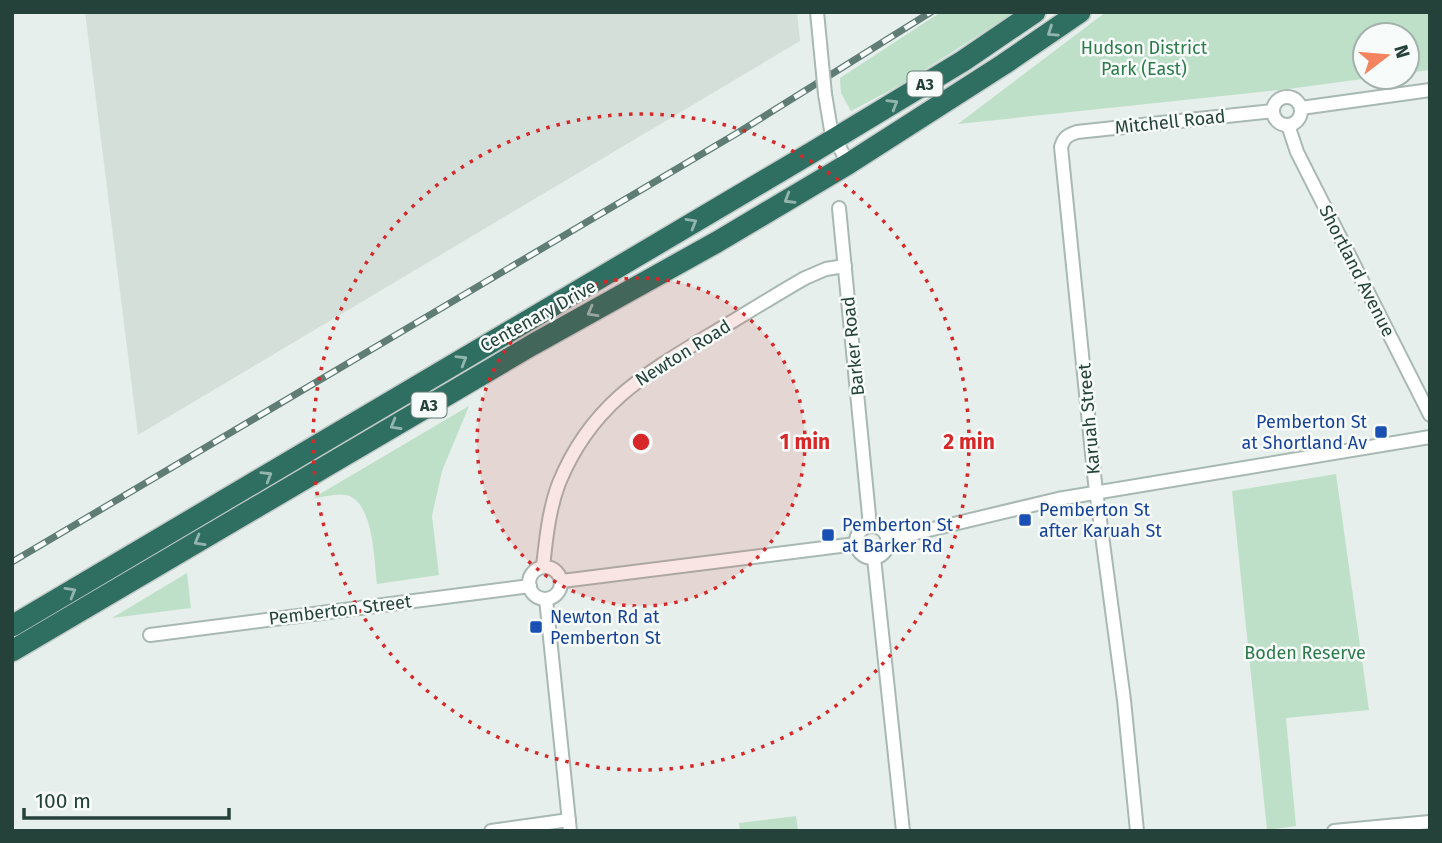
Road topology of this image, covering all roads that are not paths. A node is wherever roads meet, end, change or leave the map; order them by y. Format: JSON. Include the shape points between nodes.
{"nodes":[{"id":1,"x":817,"y":12,"type":"edge"},
{"id":2,"x":1035,"y":12,"type":"edge"},
{"id":3,"x":1080,"y":12,"type":"edge"},
{"id":4,"x":1430,"y":90,"type":"edge"},
{"id":5,"x":1301,"y":108,"type":"junction"},
{"id":6,"x":1273,"y":111,"type":"junction"},
{"id":7,"x":1288,"y":125,"type":"junction"},
{"id":8,"x":1068,"y":135,"type":"joint"},
{"id":9,"x":834,"y":139,"type":"junction"},
{"id":10,"x":848,"y":164,"type":"junction"},
{"id":11,"x":839,"y":208,"type":"dead end"},
{"id":12,"x":845,"y":266,"type":"junction"},
{"id":13,"x":1430,"y":415,"type":"edge"},
{"id":14,"x":1430,"y":437,"type":"edge"},
{"id":15,"x":1097,"y":493,"type":"junction"},
{"id":16,"x":870,"y":526,"type":"junction"},
{"id":17,"x":887,"y":540,"type":"junction"},
{"id":18,"x":856,"y":544,"type":"junction"},
{"id":19,"x":874,"y":558,"type":"junction"},
{"id":20,"x":543,"y":567,"type":"junction"},
{"id":21,"x":562,"y":582,"type":"junction"},
{"id":22,"x":530,"y":586,"type":"junction"},
{"id":23,"x":546,"y":599,"type":"junction"},
{"id":24,"x":12,"y":626,"type":"edge"},
{"id":25,"x":150,"y":635,"type":"dead end"},
{"id":26,"x":12,"y":651,"type":"edge"},
{"id":27,"x":1430,"y":822,"type":"edge"},
{"id":28,"x":569,"y":825,"type":"edge"},
{"id":29,"x":491,"y":831,"type":"edge"},
{"id":30,"x":903,"y":831,"type":"edge"},
{"id":31,"x":1137,"y":831,"type":"edge"},
{"id":32,"x":1334,"y":831,"type":"edge"}],
"edges":[{"from":1,"to":9,"type":"street","bridge":true},
{"from":9,"to":2,"type":"highway","name":"Centenary Drive","number":"A3","one_way":true},
{"from":3,"to":10,"type":"highway","name":"Centenary Drive","number":"A3","one_way":true},
{"from":4,"to":5,"type":"street"},
{"from":5,"to":6,"type":"street","via":[[1287,97],[1278,100]]},
{"from":5,"to":7,"type":"street","via":[[1299,120]]},
{"from":6,"to":7,"type":"street","via":[[1278,122]]},
{"from":6,"to":8,"type":"street","name":"Mitchell Road"},
{"from":7,"to":13,"type":"street","name":"Shortland Avenue","via":[[1297,152]]},
{"from":8,"to":15,"type":"street","name":"Karuah Street","via":[[1061,146]]},
{"from":9,"to":10,"type":"street"},
{"from":24,"to":9,"type":"highway","name":"Centenary Drive","number":"A3","one_way":true},
{"from":10,"to":26,"type":"highway","name":"Centenary Drive","number":"A3","one_way":true},
{"from":11,"to":12,"type":"street","name":"Barker Road"},
{"from":12,"to":16,"type":"street","name":"Barker Road"},
{"from":12,"to":20,"type":"street","name":"Newton Road","via":[[805,278],[649,372],[611,404],[582,439],[559,484]]},
{"from":14,"to":15,"type":"street"},
{"from":15,"to":17,"type":"street"},
{"from":15,"to":31,"type":"street","name":"Karuah Street"},
{"from":16,"to":17,"type":"street","via":[[880,528]]},
{"from":16,"to":18,"type":"street","via":[[858,534]]},
{"from":17,"to":19,"type":"street","via":[[883,554]]},
{"from":18,"to":19,"type":"street","via":[[864,556]]},
{"from":18,"to":21,"type":"street"},
{"from":19,"to":30,"type":"street"},
{"from":20,"to":21,"type":"street","via":[[557,572]]},
{"from":20,"to":22,"type":"street","via":[[531,576]]},
{"from":21,"to":23,"type":"street","via":[[556,595]]},
{"from":22,"to":23,"type":"street","via":[[534,594]]},
{"from":22,"to":25,"type":"street","name":"Pemberton Street"},
{"from":23,"to":28,"type":"street"},
{"from":27,"to":32,"type":"street"},
{"from":28,"to":29,"type":"street"}]}
